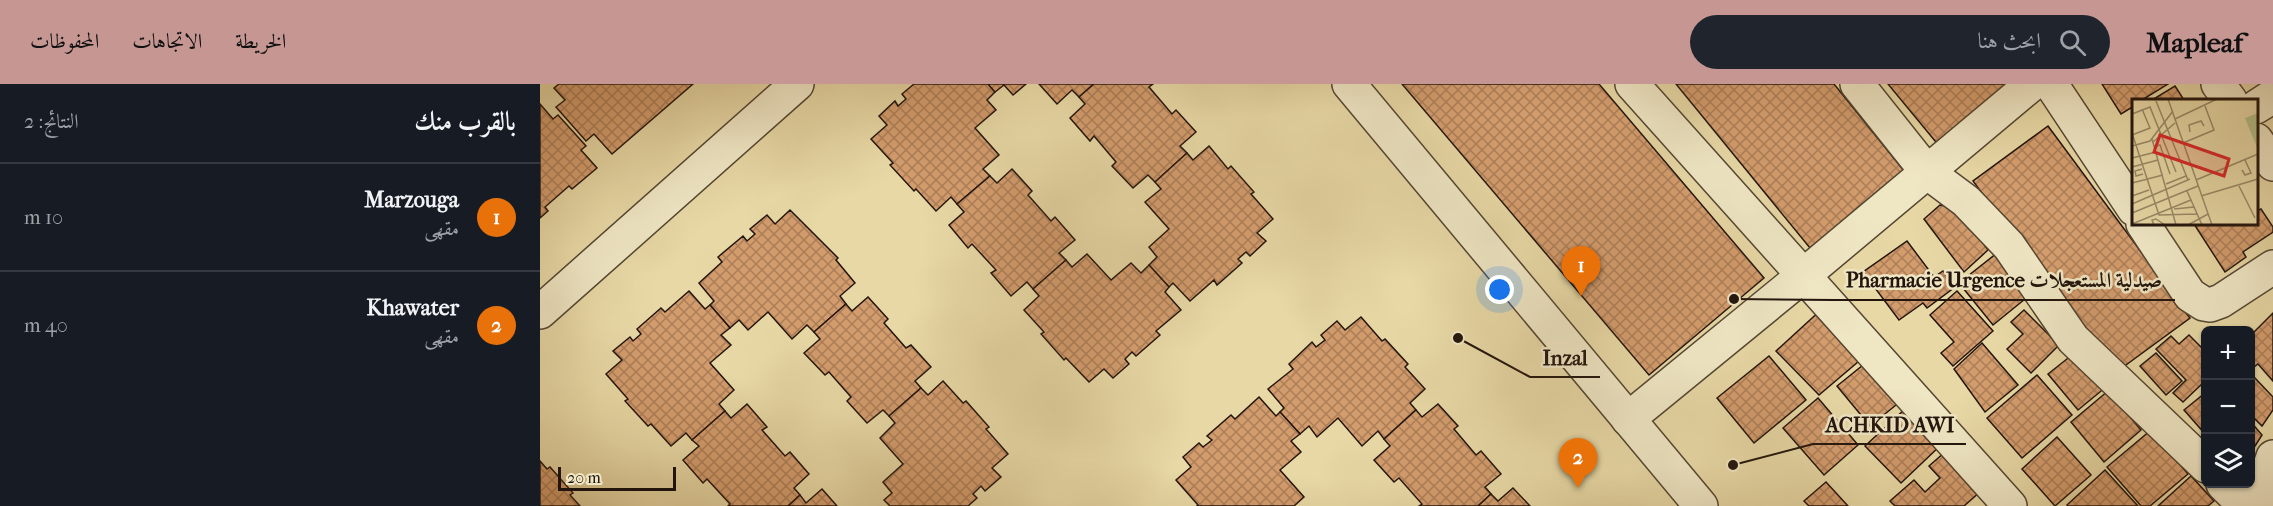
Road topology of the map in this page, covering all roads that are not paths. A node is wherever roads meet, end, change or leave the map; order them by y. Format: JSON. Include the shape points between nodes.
{"nodes":[{"id":1,"x":797,"y":84,"type":"edge"},
{"id":2,"x":1349,"y":84,"type":"edge"},
{"id":3,"x":1632,"y":84,"type":"edge"},
{"id":4,"x":1857,"y":84,"type":"edge"},
{"id":5,"x":2032,"y":84,"type":"edge"},
{"id":6,"x":2051,"y":84,"type":"edge"},
{"id":7,"x":2218,"y":84,"type":"edge"},
{"id":8,"x":2273,"y":96,"type":"edge"},
{"id":9,"x":2228,"y":99,"type":"edge"},
{"id":10,"x":2258,"y":106,"type":"edge"},
{"id":11,"x":2258,"y":143,"type":"edge"},
{"id":12,"x":2273,"y":164,"type":"edge"},
{"id":13,"x":1928,"y":172,"type":"junction"},
{"id":14,"x":2132,"y":207,"type":"edge"},
{"id":15,"x":2144,"y":225,"type":"edge"},
{"id":16,"x":2273,"y":267,"type":"edge"},
{"id":17,"x":1804,"y":275,"type":"junction"},
{"id":18,"x":540,"y":312,"type":"edge"},
{"id":19,"x":1628,"y":419,"type":"junction"},
{"id":20,"x":2273,"y":457,"type":"edge"},
{"id":21,"x":2201,"y":462,"type":"edge"},
{"id":22,"x":2228,"y":488,"type":"edge"},
{"id":23,"x":1701,"y":506,"type":"edge"},
{"id":24,"x":2010,"y":506,"type":"edge"},
{"id":25,"x":2245,"y":506,"type":"edge"},
{"id":26,"x":2256,"y":506,"type":"edge"}],
"edges":[{"from":1,"to":18,"type":"street"},
{"from":2,"to":19,"type":"street"},
{"from":3,"to":17,"type":"street"},
{"from":4,"to":13,"type":"street"},
{"from":5,"to":13,"type":"street"},
{"from":6,"to":14,"type":"street"},
{"from":7,"to":9,"type":"street"},
{"from":8,"to":10,"type":"street"},
{"from":11,"to":12,"type":"street"},
{"from":13,"to":17,"type":"street"},
{"from":13,"to":21,"type":"street","via":[[1966,201],[2009,246],[2073,339]]},
{"from":15,"to":16,"type":"street","via":[[2190,295],[2204,304],[2221,301]]},
{"from":17,"to":19,"type":"street"},
{"from":17,"to":24,"type":"street"},
{"from":19,"to":23,"type":"street"},
{"from":20,"to":26,"type":"street"},
{"from":22,"to":25,"type":"street"}]}
